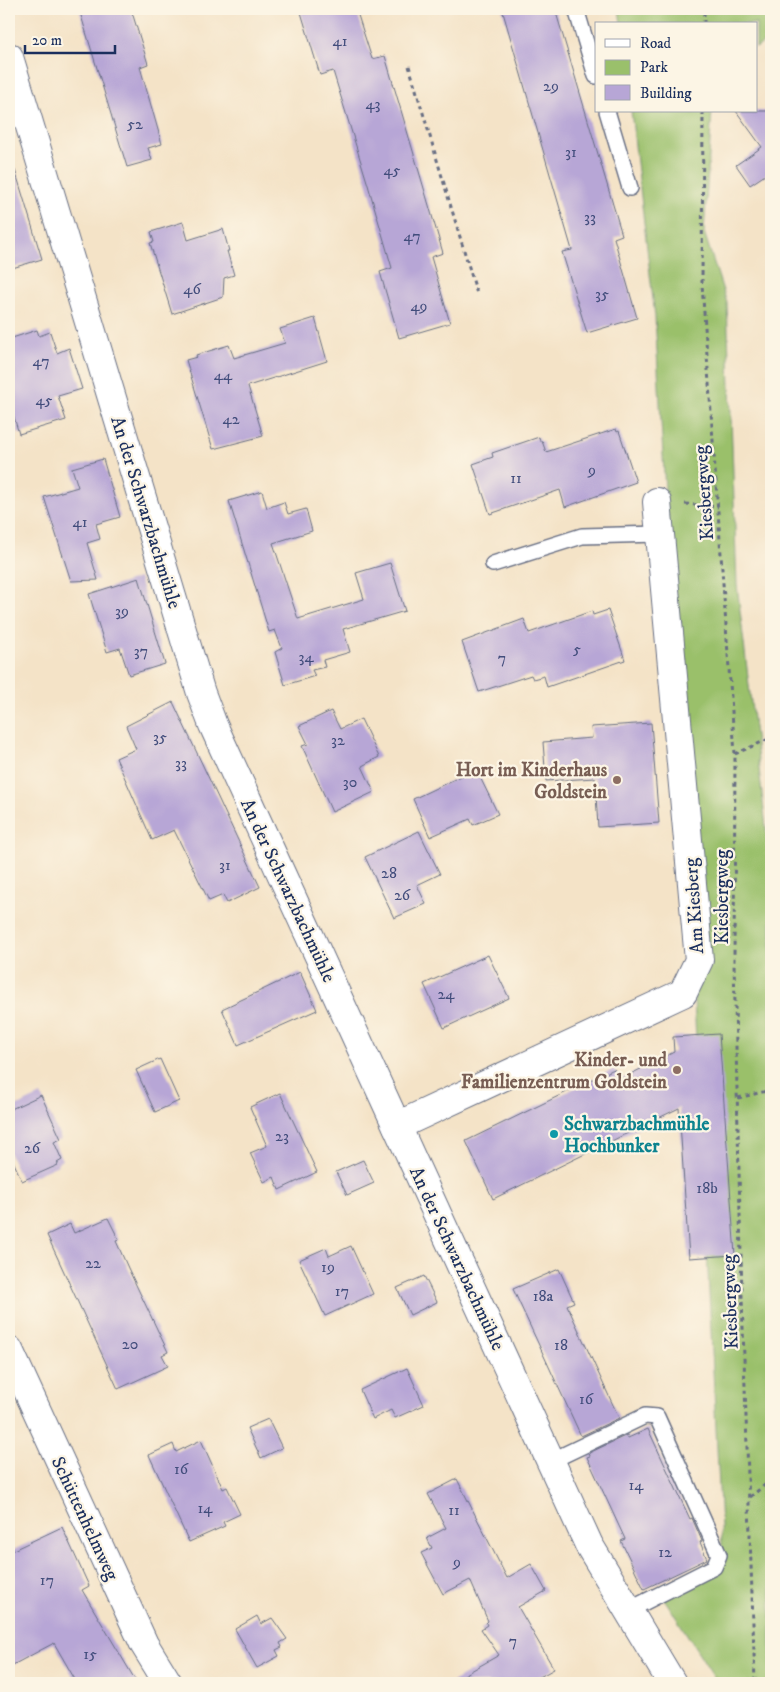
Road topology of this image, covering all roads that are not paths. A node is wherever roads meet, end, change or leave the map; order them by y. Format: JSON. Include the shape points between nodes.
{"nodes":[{"id":1,"x":576,"y":9,"type":"edge"},
{"id":2,"x":9,"y":56,"type":"edge"},
{"id":3,"x":595,"y":73,"type":"edge"},
{"id":4,"x":607,"y":112,"type":"edge"},
{"id":5,"x":630,"y":188,"type":"dead end"},
{"id":6,"x":657,"y":502,"type":"dead end"},
{"id":7,"x":659,"y":534,"type":"junction"},
{"id":8,"x":493,"y":564,"type":"dead end"},
{"id":9,"x":397,"y":1126,"type":"junction"},
{"id":10,"x":9,"y":1350,"type":"edge"},
{"id":11,"x":551,"y":1461,"type":"junction"},
{"id":12,"x":627,"y":1611,"type":"junction"},
{"id":13,"x":168,"y":1683,"type":"edge"},
{"id":14,"x":672,"y":1683,"type":"edge"}],
"edges":[{"from":1,"to":3,"type":"lane"},
{"from":2,"to":9,"type":"street","name":"An der Schwarzbachmühle","via":[[212,724]]},
{"from":4,"to":5,"type":"lane"},
{"from":6,"to":7,"type":"street","name":"Am Kiesberg"},
{"from":7,"to":8,"type":"lane","via":[[582,536]]},
{"from":7,"to":9,"type":"street","name":"Am Kiesberg","via":[[699,960],[682,992]]},
{"from":9,"to":11,"type":"street","name":"An der Schwarzbachmühle"},
{"from":10,"to":13,"type":"street","name":"Schüttenhelmweg","via":[[144,1644]]},
{"from":11,"to":12,"type":"street","name":"An der Schwarzbachmühle","via":[[589,1545]]},
{"from":11,"to":12,"type":"lane","via":[[645,1416],[657,1417],[718,1555],[714,1567]]},
{"from":12,"to":14,"type":"street","name":"An der Schwarzbachmühle"}]}
